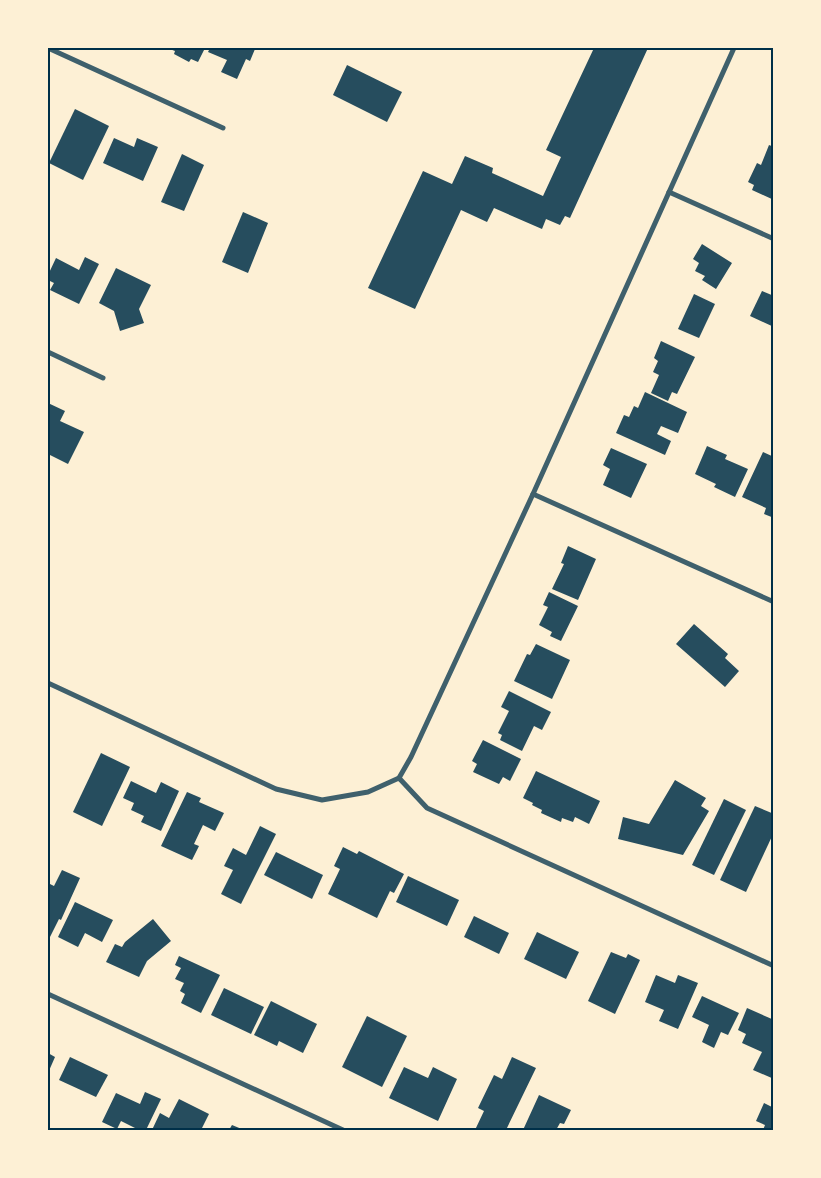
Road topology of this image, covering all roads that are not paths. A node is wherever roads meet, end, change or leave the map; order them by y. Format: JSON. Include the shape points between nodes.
{"nodes":[{"id":1,"x":48,"y":48,"type":"edge"},
{"id":2,"x":734,"y":48,"type":"edge"},
{"id":3,"x":223,"y":128,"type":"dead end"},
{"id":4,"x":669,"y":192,"type":"junction"},
{"id":5,"x":774,"y":239,"type":"edge"},
{"id":6,"x":48,"y":352,"type":"edge"},
{"id":7,"x":103,"y":378,"type":"dead end"},
{"id":8,"x":533,"y":494,"type":"junction"},
{"id":9,"x":774,"y":602,"type":"edge"},
{"id":10,"x":48,"y":683,"type":"edge"},
{"id":11,"x":399,"y":778,"type":"junction"},
{"id":12,"x":774,"y":966,"type":"edge"},
{"id":13,"x":48,"y":994,"type":"edge"},
{"id":14,"x":343,"y":1130,"type":"edge"}],
"edges":[{"from":1,"to":3,"type":"street"},
{"from":2,"to":4,"type":"street"},
{"from":4,"to":5,"type":"street"},
{"from":4,"to":8,"type":"street"},
{"from":6,"to":7,"type":"street"},
{"from":8,"to":9,"type":"street"},
{"from":8,"to":11,"type":"street"},
{"from":10,"to":11,"type":"street","via":[[276,789],[322,800],[368,792]]},
{"from":11,"to":12,"type":"street","via":[[427,808]]},
{"from":13,"to":14,"type":"street"}]}
